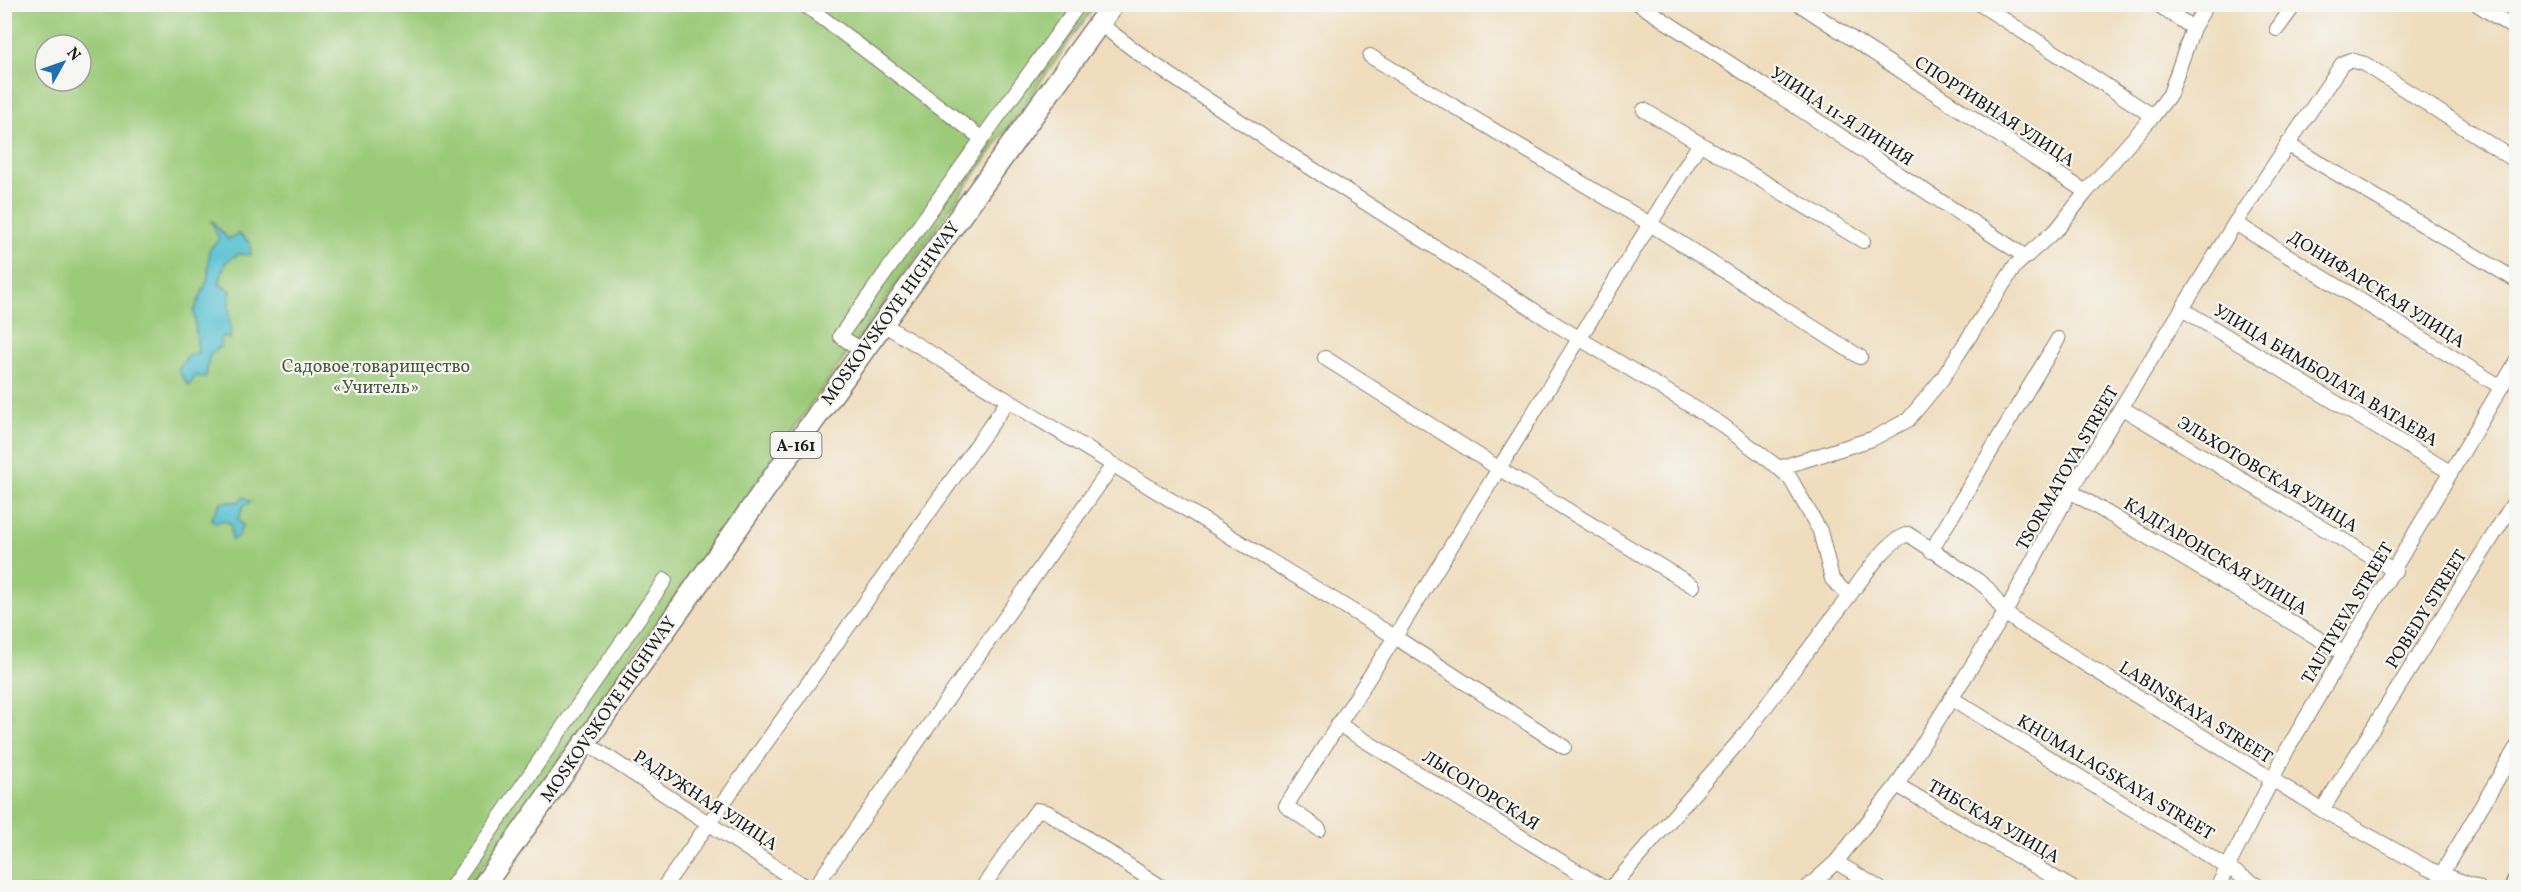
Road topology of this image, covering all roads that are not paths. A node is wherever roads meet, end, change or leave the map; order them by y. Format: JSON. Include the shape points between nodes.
{"nodes":[{"id":1,"x":804,"y":4,"type":"edge"},
{"id":2,"x":1079,"y":4,"type":"edge"},
{"id":3,"x":1113,"y":4,"type":"edge"},
{"id":4,"x":1639,"y":4,"type":"edge"},
{"id":5,"x":1798,"y":4,"type":"edge"},
{"id":6,"x":1980,"y":4,"type":"edge"},
{"id":7,"x":2157,"y":4,"type":"edge"},
{"id":8,"x":2207,"y":4,"type":"edge"},
{"id":9,"x":2295,"y":4,"type":"edge"},
{"id":10,"x":2477,"y":4,"type":"edge"},
{"id":11,"x":1100,"y":24,"type":"junction"},
{"id":12,"x":2193,"y":28,"type":"junction"},
{"id":13,"x":2277,"y":29,"type":"dead end"},
{"id":14,"x":2517,"y":30,"type":"edge"},
{"id":15,"x":1370,"y":56,"type":"dead end"},
{"id":16,"x":1644,"y":110,"type":"dead end"},
{"id":17,"x":2153,"y":116,"type":"junction"},
{"id":18,"x":981,"y":138,"type":"junction"},
{"id":19,"x":1700,"y":143,"type":"junction"},
{"id":20,"x":2287,"y":144,"type":"junction"},
{"id":21,"x":2517,"y":161,"type":"edge"},
{"id":22,"x":2086,"y":192,"type":"junction"},
{"id":23,"x":2235,"y":223,"type":"junction"},
{"id":24,"x":1650,"y":224,"type":"junction"},
{"id":25,"x":1863,"y":241,"type":"dead end"},
{"id":26,"x":2026,"y":257,"type":"junction"},
{"id":27,"x":2517,"y":280,"type":"edge"},
{"id":28,"x":2182,"y":309,"type":"junction"},
{"id":29,"x":883,"y":324,"type":"junction"},
{"id":30,"x":1578,"y":337,"type":"junction"},
{"id":31,"x":2058,"y":339,"type":"dead end"},
{"id":32,"x":863,"y":351,"type":"junction"},
{"id":33,"x":1860,"y":357,"type":"dead end"},
{"id":34,"x":1325,"y":358,"type":"dead end"},
{"id":35,"x":2517,"y":362,"type":"edge"},
{"id":36,"x":2501,"y":387,"type":"junction"},
{"id":37,"x":1008,"y":401,"type":"junction"},
{"id":38,"x":2122,"y":408,"type":"junction"},
{"id":39,"x":1113,"y":465,"type":"junction"},
{"id":40,"x":1498,"y":468,"type":"junction"},
{"id":41,"x":1779,"y":468,"type":"junction"},
{"id":42,"x":2450,"y":472,"type":"junction"},
{"id":43,"x":2070,"y":491,"type":"junction"},
{"id":44,"x":2517,"y":499,"type":"edge"},
{"id":45,"x":1931,"y":551,"type":"junction"},
{"id":46,"x":2396,"y":571,"type":"junction"},
{"id":47,"x":665,"y":580,"type":"dead end"},
{"id":48,"x":1693,"y":586,"type":"dead end"},
{"id":49,"x":1849,"y":596,"type":"junction"},
{"id":50,"x":2005,"y":613,"type":"junction"},
{"id":51,"x":1395,"y":637,"type":"junction"},
{"id":52,"x":2343,"y":653,"type":"junction"},
{"id":53,"x":1951,"y":698,"type":"junction"},
{"id":54,"x":1338,"y":724,"type":"junction"},
{"id":55,"x":589,"y":744,"type":"junction"},
{"id":56,"x":1563,"y":747,"type":"dead end"},
{"id":57,"x":2517,"y":748,"type":"edge"},
{"id":58,"x":2271,"y":780,"type":"junction"},
{"id":59,"x":1897,"y":785,"type":"junction"},
{"id":60,"x":2322,"y":810,"type":"junction"},
{"id":61,"x":709,"y":824,"type":"junction"},
{"id":62,"x":1319,"y":829,"type":"dead end"},
{"id":63,"x":1836,"y":862,"type":"junction"},
{"id":64,"x":2229,"y":867,"type":"junction"},
{"id":65,"x":2442,"y":873,"type":"junction"},
{"id":66,"x":2517,"y":882,"type":"edge"},
{"id":67,"x":451,"y":888,"type":"edge"},
{"id":68,"x":482,"y":888,"type":"edge"},
{"id":69,"x":494,"y":888,"type":"edge"},
{"id":70,"x":663,"y":888,"type":"edge"},
{"id":71,"x":807,"y":888,"type":"edge"},
{"id":72,"x":814,"y":888,"type":"edge"},
{"id":73,"x":982,"y":888,"type":"edge"},
{"id":74,"x":1163,"y":888,"type":"edge"},
{"id":75,"x":1604,"y":888,"type":"edge"},
{"id":76,"x":1611,"y":888,"type":"edge"},
{"id":77,"x":1807,"y":888,"type":"edge"},
{"id":78,"x":1879,"y":888,"type":"edge"},
{"id":79,"x":2072,"y":888,"type":"edge"},
{"id":80,"x":2217,"y":888,"type":"edge"},
{"id":81,"x":2261,"y":888,"type":"edge"},
{"id":82,"x":2479,"y":888,"type":"edge"},
{"id":83,"x":2514,"y":888,"type":"edge"}],
"edges":[{"from":1,"to":18,"type":"street"},
{"from":2,"to":18,"type":"street"},
{"from":3,"to":11,"type":"highway","name":"MOSKOVSKOYE HIGHWAY","number":"А-161"},
{"from":4,"to":26,"type":"street","name":"УЛИЦА 11-Я ЛИНИЯ"},
{"from":5,"to":22,"type":"street","name":"СПОРТИВНАЯ УЛИЦА"},
{"from":6,"to":17,"type":"street"},
{"from":7,"to":12,"type":"street"},
{"from":8,"to":12,"type":"street"},
{"from":9,"to":13,"type":"street"},
{"from":10,"to":14,"type":"street"},
{"from":11,"to":29,"type":"highway","name":"MOSKOVSKOYE HIGHWAY","number":"А-161"},
{"from":11,"to":30,"type":"street","via":[[1287,153]]},
{"from":12,"to":17,"type":"street","via":[[2178,77]]},
{"from":15,"to":24,"type":"street"},
{"from":16,"to":19,"type":"street"},
{"from":17,"to":22,"type":"street"},
{"from":18,"to":32,"type":"street","via":[[840,336]]},
{"from":19,"to":24,"type":"street"},
{"from":19,"to":25,"type":"street"},
{"from":20,"to":21,"type":"street","name":"TSORMATOVA STREET","via":[[2336,70],[2350,60],[2364,64]]},
{"from":20,"to":23,"type":"street","name":"TSORMATOVA STREET"},
{"from":20,"to":27,"type":"street"},
{"from":22,"to":26,"type":"street","via":[[2059,227]]},
{"from":23,"to":28,"type":"street","name":"TSORMATOVA STREET"},
{"from":23,"to":36,"type":"street","name":"ДОНИФАРСКАЯ УЛИЦА"},
{"from":24,"to":30,"type":"street"},
{"from":24,"to":33,"type":"street"},
{"from":26,"to":41,"type":"street","via":[[2010,274],[1942,379],[1908,420],[1872,439]]},
{"from":28,"to":38,"type":"street","name":"TSORMATOVA STREET"},
{"from":28,"to":42,"type":"street","name":"УЛИЦА БИМБОЛАТА ВАТАЕВА"},
{"from":29,"to":32,"type":"highway","name":"MOSKOVSKOYE HIGHWAY","number":"А-161"},
{"from":29,"to":37,"type":"street"},
{"from":30,"to":40,"type":"street"},
{"from":30,"to":41,"type":"street","via":[[1721,424]]},
{"from":31,"to":45,"type":"street"},
{"from":32,"to":55,"type":"highway","name":"MOSKOVSKOYE HIGHWAY","number":"А-161"},
{"from":34,"to":40,"type":"street"},
{"from":35,"to":36,"type":"street","name":"TAUTIYEVA STREET"},
{"from":36,"to":42,"type":"street","name":"TAUTIYEVA STREET"},
{"from":37,"to":39,"type":"street"},
{"from":37,"to":61,"type":"street"},
{"from":38,"to":43,"type":"street","name":"TSORMATOVA STREET"},
{"from":38,"to":46,"type":"street","name":"ЭЛЬХОТОВСКАЯ УЛИЦА"},
{"from":39,"to":51,"type":"street"},
{"from":39,"to":72,"type":"street"},
{"from":40,"to":48,"type":"street"},
{"from":40,"to":51,"type":"street"},
{"from":41,"to":49,"type":"street","via":[[1790,478],[1820,531],[1832,579]]},
{"from":42,"to":46,"type":"street","name":"TAUTIYEVA STREET"},
{"from":43,"to":50,"type":"street","name":"TSORMATOVA STREET"},
{"from":43,"to":52,"type":"street","name":"КАДГАРОНСКАЯ УЛИЦА"},
{"from":44,"to":60,"type":"street","name":"POBEDY STREET"},
{"from":45,"to":49,"type":"street","name":"LABINSKAYA STREET","via":[[1908,534],[1899,537]]},
{"from":45,"to":50,"type":"street","name":"LABINSKAYA STREET","via":[[1988,589]]},
{"from":46,"to":52,"type":"street","name":"TAUTIYEVA STREET"},
{"from":47,"to":67,"type":"street"},
{"from":49,"to":76,"type":"street","via":[[1742,738]]},
{"from":50,"to":53,"type":"street","name":"TSORMATOVA STREET"},
{"from":50,"to":58,"type":"street","name":"LABINSKAYA STREET"},
{"from":51,"to":54,"type":"street"},
{"from":51,"to":56,"type":"street"},
{"from":52,"to":58,"type":"street","name":"TAUTIYEVA STREET"},
{"from":53,"to":59,"type":"street","name":"TSORMATOVA STREET"},
{"from":53,"to":64,"type":"street","name":"KHUMALAGSKAYA STREET"},
{"from":54,"to":62,"type":"street","via":[[1286,806]]},
{"from":54,"to":75,"type":"street","name":"ЛЫСОГОРСКАЯ"},
{"from":55,"to":61,"type":"street","name":"РАДУЖНАЯ УЛИЦА"},
{"from":55,"to":68,"type":"highway","name":"MOSKOVSKOYE HIGHWAY","number":"А-161"},
{"from":55,"to":69,"type":"street"},
{"from":57,"to":65,"type":"street"},
{"from":58,"to":60,"type":"street","name":"LABINSKAYA STREET"},
{"from":58,"to":64,"type":"street","name":"TAUTIYEVA STREET"},
{"from":59,"to":63,"type":"street","name":"TSORMATOVA STREET"},
{"from":59,"to":79,"type":"street","name":"ТИБСКАЯ УЛИЦА"},
{"from":60,"to":65,"type":"street","name":"LABINSKAYA STREET"},
{"from":61,"to":70,"type":"street"},
{"from":61,"to":71,"type":"street","name":"РАДУЖНАЯ УЛИЦА"},
{"from":63,"to":77,"type":"street","name":"TSORMATOVA STREET"},
{"from":63,"to":78,"type":"street"},
{"from":64,"to":80,"type":"street","name":"TAUTIYEVA STREET"},
{"from":64,"to":81,"type":"street","name":"KHUMALAGSKAYA STREET"},
{"from":65,"to":82,"type":"street","name":"LABINSKAYA STREET"},
{"from":66,"to":83,"type":"main road"},
{"from":73,"to":74,"type":"street","via":[[1037,810],[1047,812]]}]}
